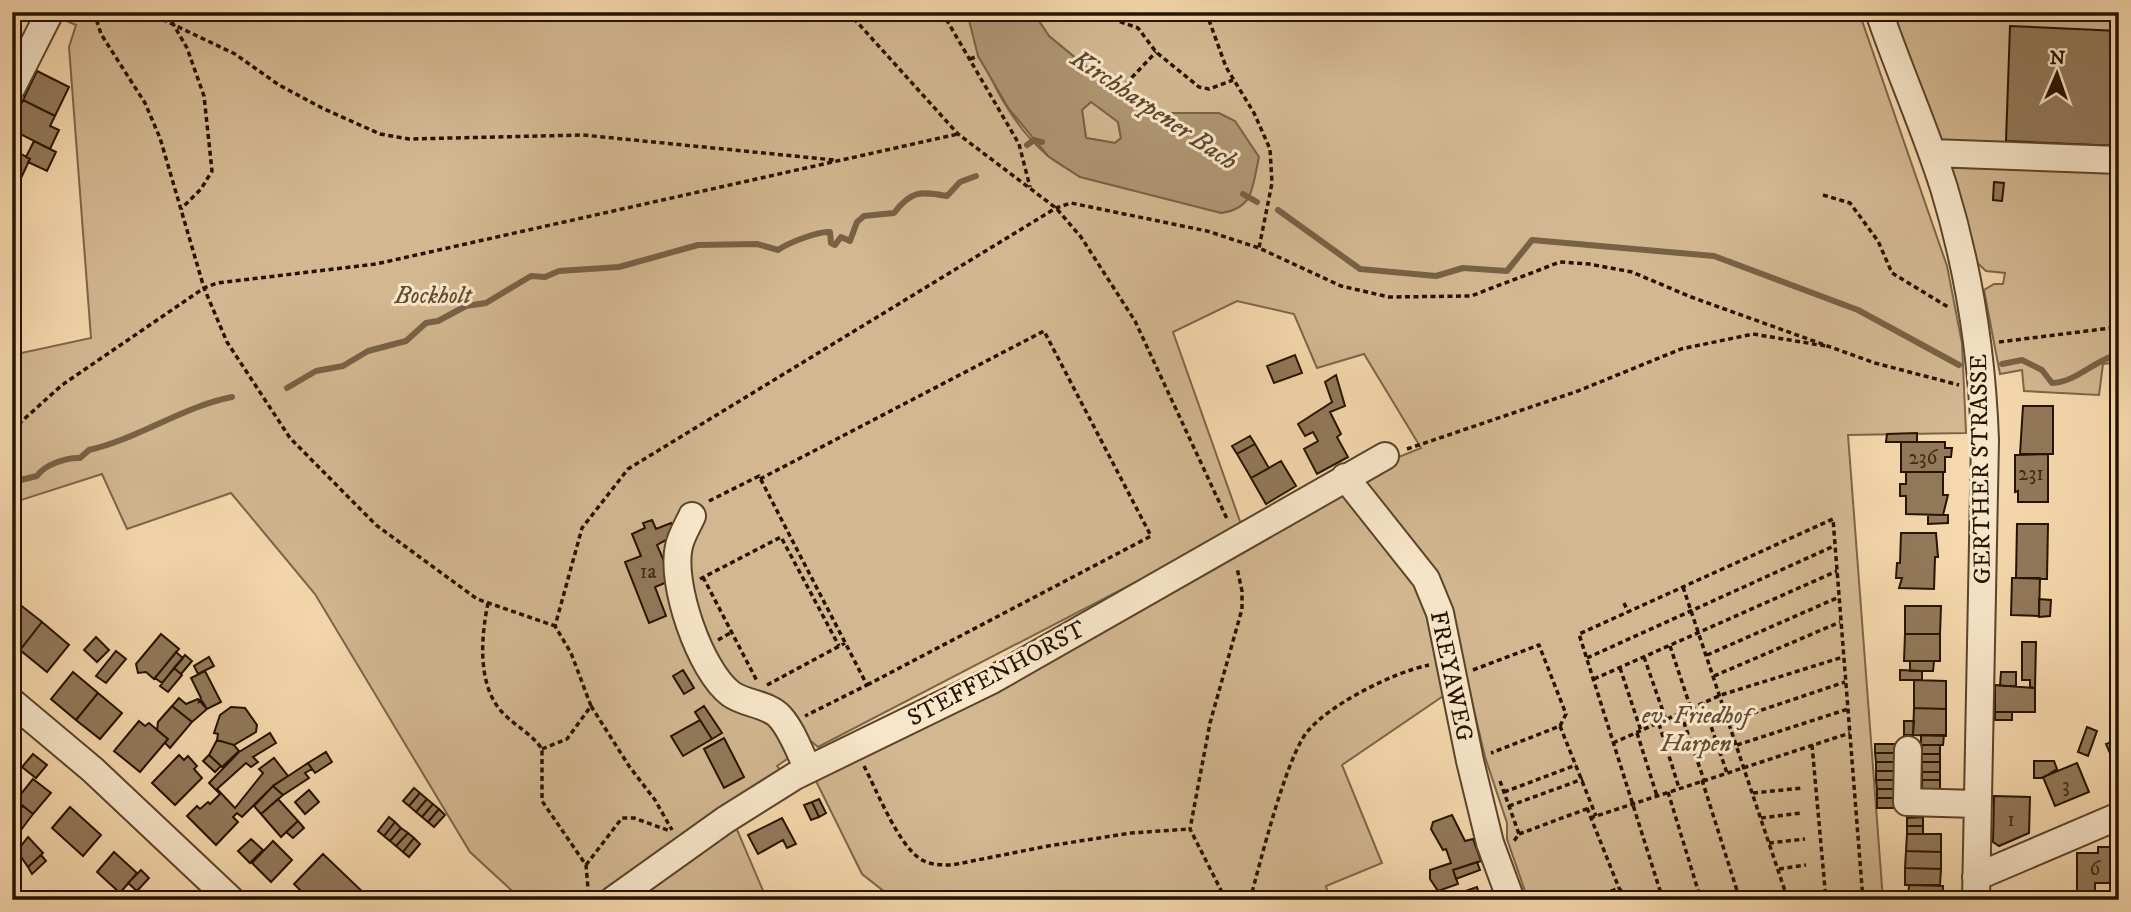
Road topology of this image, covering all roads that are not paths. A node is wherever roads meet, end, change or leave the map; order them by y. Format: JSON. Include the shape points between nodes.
{"nodes":[{"id":1,"x":50,"y":12,"type":"edge"},
{"id":2,"x":1879,"y":12,"type":"edge"},
{"id":3,"x":12,"y":87,"type":"edge"},
{"id":4,"x":1932,"y":153,"type":"junction"},
{"id":5,"x":2119,"y":160,"type":"edge"},
{"id":6,"x":1385,"y":456,"type":"road end"},
{"id":7,"x":1345,"y":477,"type":"junction"},
{"id":8,"x":692,"y":516,"type":"road end"},
{"id":9,"x":12,"y":702,"type":"edge"},
{"id":10,"x":1908,"y":750,"type":"dead end"},
{"id":11,"x":808,"y":769,"type":"junction"},
{"id":12,"x":1977,"y":804,"type":"junction"},
{"id":13,"x":2119,"y":816,"type":"edge"},
{"id":14,"x":1976,"y":888,"type":"edge"},
{"id":15,"x":231,"y":900,"type":"edge"},
{"id":16,"x":613,"y":900,"type":"edge"},
{"id":17,"x":1511,"y":900,"type":"edge"}],
"edges":[{"from":1,"to":3,"type":"street"},
{"from":2,"to":4,"type":"street","name":"GERTHER STRASSE"},
{"from":4,"to":5,"type":"street"},
{"from":4,"to":12,"type":"street","name":"GERTHER STRASSE","via":[[1951,215],[1983,372]]},
{"from":6,"to":7,"type":"street","name":"STEFFENHORST"},
{"from":7,"to":11,"type":"street","name":"STEFFENHORST","via":[[992,680]]},
{"from":7,"to":17,"type":"street","name":"FREYAWEG","via":[[1426,579],[1440,613],[1461,669],[1470,761],[1490,843]]},
{"from":8,"to":11,"type":"street","via":[[679,545],[680,590],[691,629],[719,682],[732,694],[779,715]]},
{"from":9,"to":15,"type":"street","via":[[93,769]]},
{"from":10,"to":12,"type":"street","via":[[1907,802]]},
{"from":11,"to":16,"type":"street","name":"STEFFENHORST","via":[[725,820]]},
{"from":12,"to":14,"type":"street","name":"GERTHER STRASSE"},
{"from":13,"to":14,"type":"street"}]}
